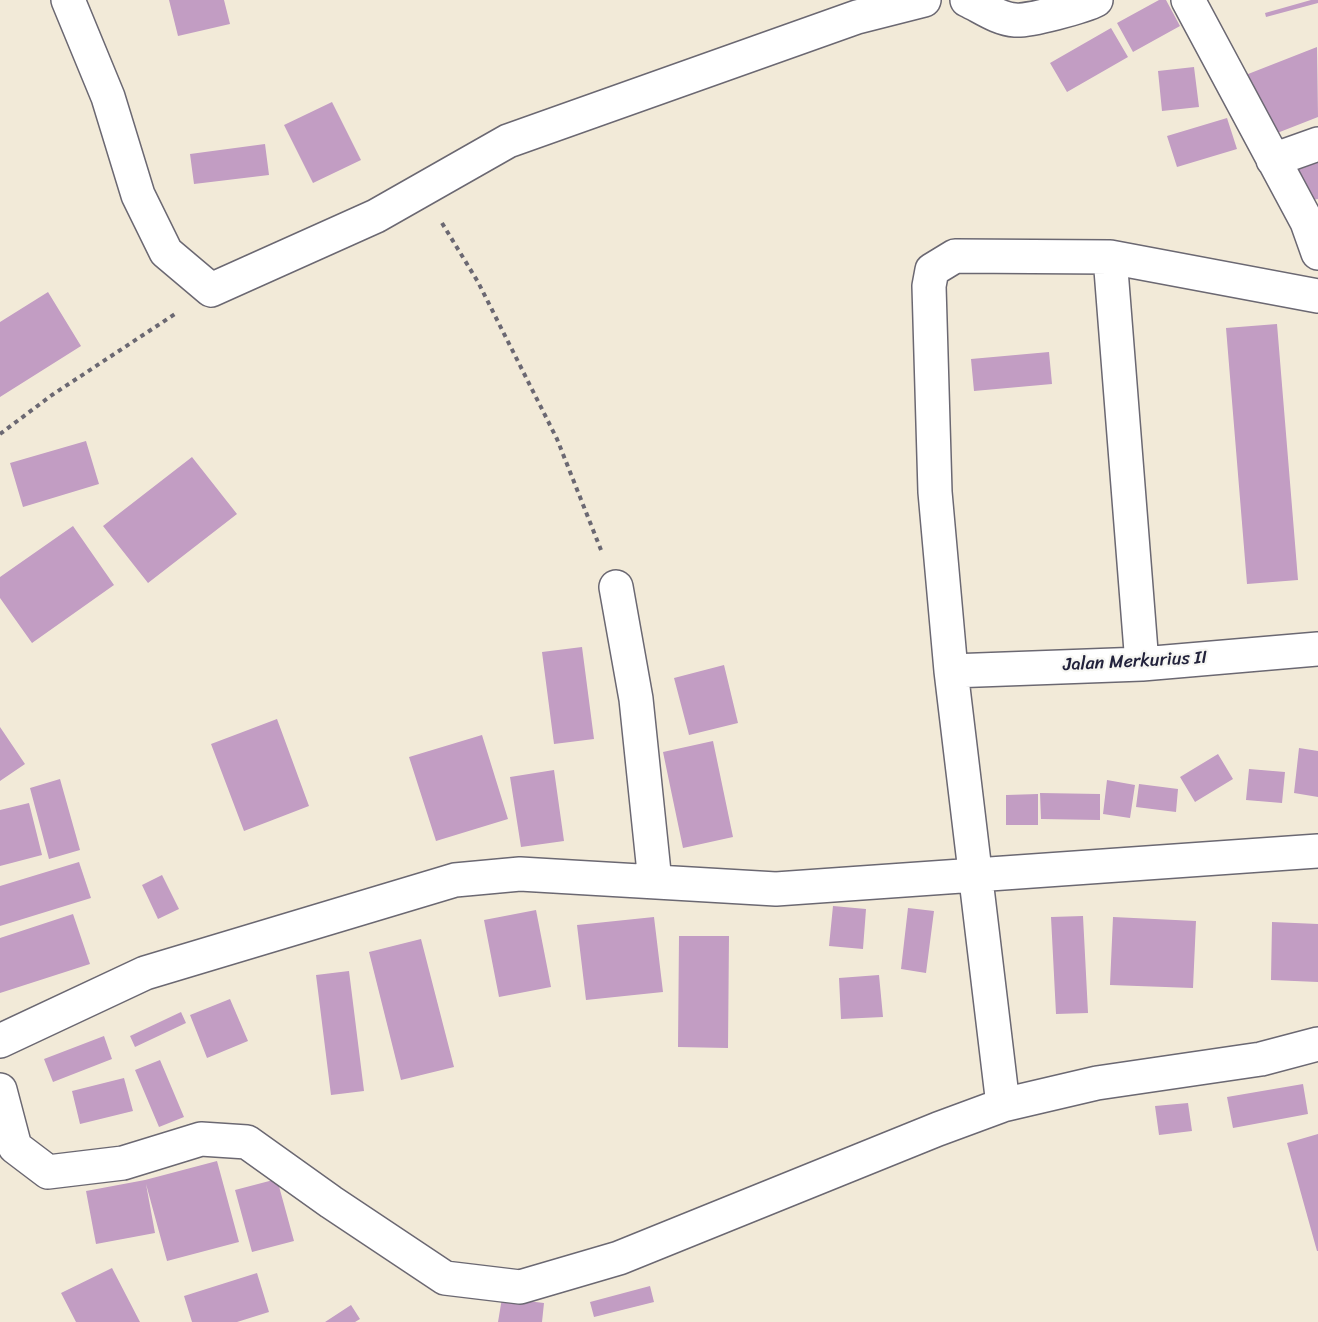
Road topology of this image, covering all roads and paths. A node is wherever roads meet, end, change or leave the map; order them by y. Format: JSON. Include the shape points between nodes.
{"nodes":[{"id":1,"x":68,"y":0,"type":"edge"},
{"id":2,"x":924,"y":0,"type":"edge"},
{"id":3,"x":967,"y":0,"type":"edge"},
{"id":4,"x":1096,"y":0,"type":"edge"},
{"id":5,"x":1188,"y":0,"type":"edge"},
{"id":6,"x":1318,"y":144,"type":"edge"},
{"id":7,"x":1274,"y":160,"type":"junction"},
{"id":8,"x":421,"y":190,"type":"junction"},
{"id":9,"x":1312,"y":221,"type":"edge"},
{"id":10,"x":1318,"y":253,"type":"edge"},
{"id":11,"x":1110,"y":257,"type":"junction"},
{"id":12,"x":211,"y":290,"type":"junction"},
{"id":13,"x":1318,"y":296,"type":"edge"},
{"id":14,"x":0,"y":434,"type":"edge"},
{"id":15,"x":616,"y":587,"type":"joint"},
{"id":16,"x":1318,"y":650,"type":"edge"},
{"id":17,"x":1142,"y":664,"type":"junction"},
{"id":18,"x":951,"y":671,"type":"junction"},
{"id":19,"x":1318,"y":851,"type":"edge"},
{"id":20,"x":976,"y":874,"type":"junction"},
{"id":21,"x":655,"y":882,"type":"junction"},
{"id":22,"x":0,"y":1041,"type":"edge"},
{"id":23,"x":1318,"y":1044,"type":"edge"},
{"id":24,"x":0,"y":1090,"type":"edge"},
{"id":25,"x":1003,"y":1105,"type":"junction"}],
"edges":[{"from":1,"to":12,"type":"street","via":[[108,97],[138,195],[166,252]]},
{"from":2,"to":8,"type":"street","via":[[857,17],[508,141]]},
{"from":3,"to":4,"type":"street","via":[[1016,21],[1085,6]]},
{"from":5,"to":7,"type":"street"},
{"from":6,"to":7,"type":"street"},
{"from":7,"to":9,"type":"street"},
{"from":8,"to":12,"type":"street","via":[[376,216]]},
{"from":8,"to":15,"type":"path","via":[[478,282],[557,439]]},
{"from":9,"to":10,"type":"street"},
{"from":11,"to":13,"type":"street"},
{"from":11,"to":17,"type":"street"},
{"from":11,"to":18,"type":"street","via":[[955,256],[932,270],[929,286],[935,492]]},
{"from":12,"to":14,"type":"path"},
{"from":15,"to":21,"type":"street","via":[[636,699]]},
{"from":16,"to":17,"type":"street","name":"Jalan Merkurius II"},
{"from":17,"to":18,"type":"street","name":"Jalan Merkurius II"},
{"from":18,"to":20,"type":"street"},
{"from":19,"to":20,"type":"street"},
{"from":20,"to":21,"type":"street","via":[[776,889]]},
{"from":20,"to":25,"type":"street"},
{"from":21,"to":22,"type":"street","via":[[520,874],[455,880],[145,973]]},
{"from":23,"to":25,"type":"street","via":[[1261,1059],[1097,1083]]},
{"from":24,"to":25,"type":"street","via":[[15,1147],[48,1172],[123,1163],[201,1138],[247,1142],[445,1278],[520,1287],[619,1258]]}]}
